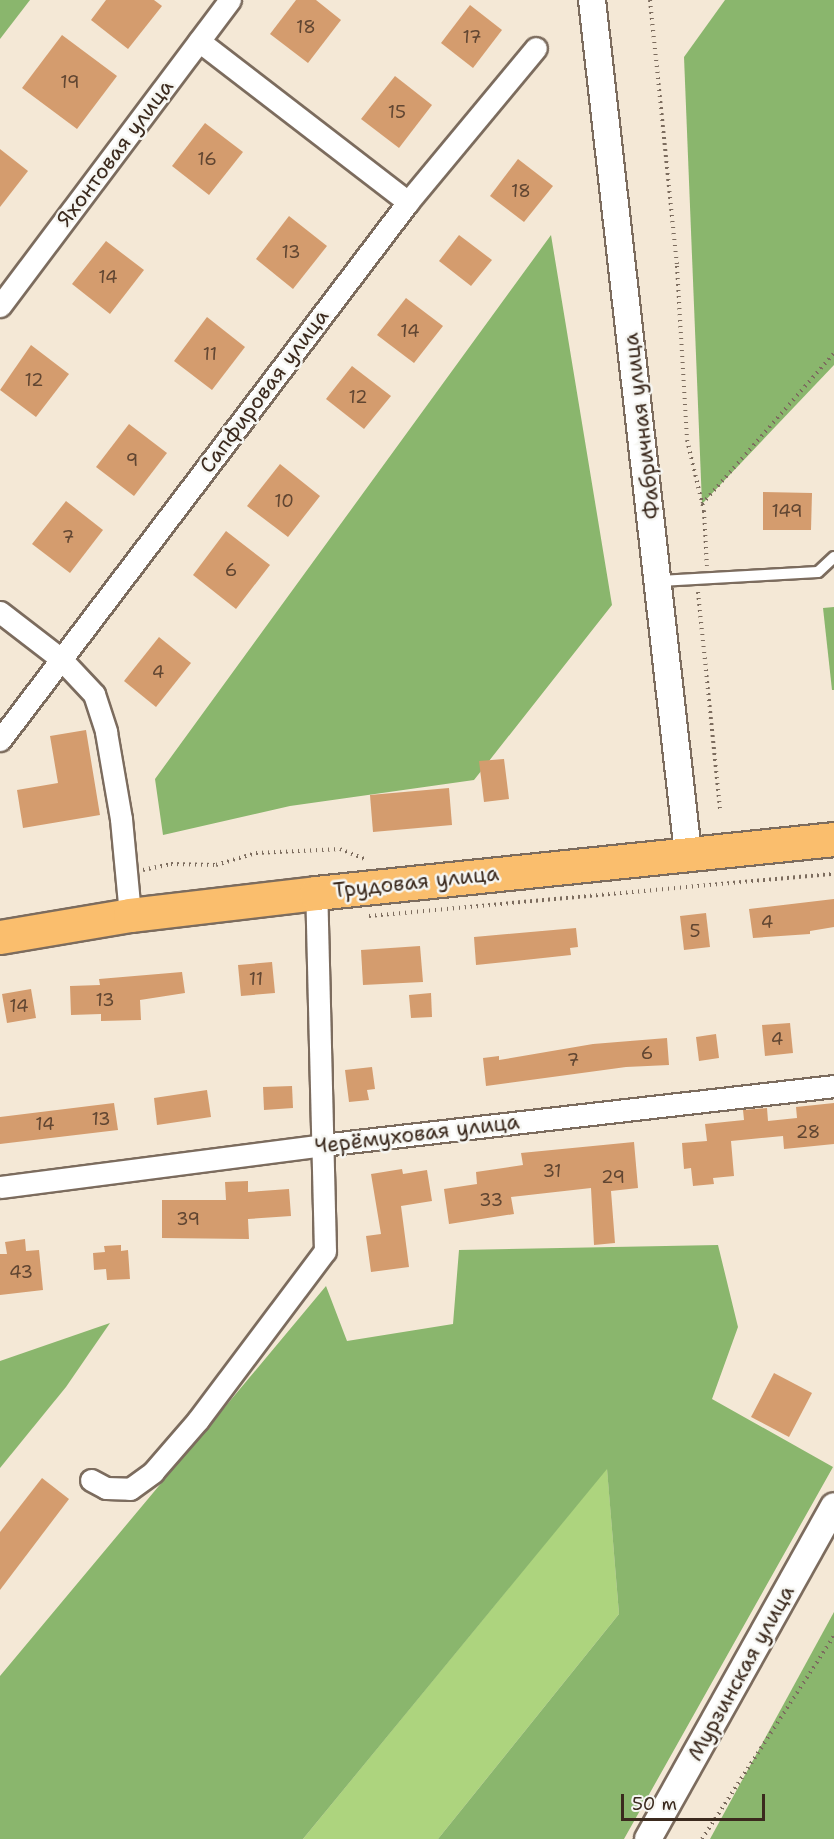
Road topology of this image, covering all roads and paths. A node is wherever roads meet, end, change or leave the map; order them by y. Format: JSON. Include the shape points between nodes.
{"nodes":[{"id":1,"x":230,"y":0,"type":"edge"},
{"id":2,"x":592,"y":0,"type":"edge"},
{"id":3,"x":650,"y":0,"type":"edge"},
{"id":4,"x":199,"y":41,"type":"junction"},
{"id":5,"x":536,"y":48,"type":"dead end"},
{"id":6,"x":408,"y":202,"type":"junction"},
{"id":7,"x":0,"y":306,"type":"edge"},
{"id":8,"x":834,"y":353,"type":"edge"},
{"id":9,"x":702,"y":504,"type":"dead end"},
{"id":10,"x":834,"y":557,"type":"edge"},
{"id":11,"x":709,"y":578,"type":"junction"},
{"id":12,"x":660,"y":581,"type":"junction"},
{"id":13,"x":0,"y":612,"type":"edge"},
{"id":14,"x":61,"y":658,"type":"junction"},
{"id":15,"x":0,"y":740,"type":"edge"},
{"id":16,"x":720,"y":809,"type":"dead end"},
{"id":17,"x":834,"y":839,"type":"edge"},
{"id":18,"x":688,"y":853,"type":"junction"},
{"id":19,"x":366,"y":860,"type":"dead end"},
{"id":20,"x":126,"y":873,"type":"junction"},
{"id":21,"x":834,"y":874,"type":"edge"},
{"id":22,"x":316,"y":893,"type":"junction"},
{"id":23,"x":130,"y":915,"type":"junction"},
{"id":24,"x":365,"y":916,"type":"dead end"},
{"id":25,"x":0,"y":937,"type":"edge"},
{"id":26,"x":834,"y":1086,"type":"edge"},
{"id":27,"x":322,"y":1145,"type":"junction"},
{"id":28,"x":0,"y":1187,"type":"edge"},
{"id":29,"x":91,"y":1480,"type":"dead end"},
{"id":30,"x":834,"y":1506,"type":"edge"},
{"id":31,"x":834,"y":1636,"type":"edge"},
{"id":32,"x":648,"y":1839,"type":"edge"},
{"id":33,"x":702,"y":1839,"type":"edge"}],
"edges":[{"from":1,"to":4,"type":"street","name":"Яхонтовая улица"},
{"from":2,"to":12,"type":"street","name":"Фабричная улица"},
{"from":3,"to":11,"type":"path","via":[[677,266],[687,440],[704,511]]},
{"from":4,"to":6,"type":"street"},
{"from":4,"to":7,"type":"street","name":"Яхонтовая улица"},
{"from":5,"to":6,"type":"street","name":"Сапфировая улица"},
{"from":6,"to":14,"type":"street","name":"Сапфировая улица"},
{"from":8,"to":9,"type":"path"},
{"from":10,"to":11,"type":"lane","via":[[818,572]]},
{"from":11,"to":12,"type":"lane"},
{"from":11,"to":16,"type":"path","via":[[710,586],[697,588]]},
{"from":12,"to":18,"type":"street","name":"Фабричная улица"},
{"from":13,"to":14,"type":"street"},
{"from":14,"to":15,"type":"street","name":"Сапфировая улица"},
{"from":14,"to":20,"type":"street","via":[[94,694],[106,732]]},
{"from":17,"to":18,"type":"main road","name":"Трудовая улица"},
{"from":18,"to":22,"type":"main road","name":"Трудовая улица"},
{"from":19,"to":20,"type":"path","via":[[340,849],[256,853],[216,865],[171,864]]},
{"from":20,"to":23,"type":"street"},
{"from":21,"to":24,"type":"path"},
{"from":22,"to":23,"type":"main road","name":"Трудовая улица"},
{"from":22,"to":27,"type":"street"},
{"from":23,"to":25,"type":"main road","name":"Трудовая улица"},
{"from":26,"to":27,"type":"street","name":"Черёмуховая улица"},
{"from":27,"to":28,"type":"street","name":"Черёмуховая улица"},
{"from":27,"to":29,"type":"street","via":[[326,1251],[198,1420],[153,1472],[130,1489],[106,1488]]},
{"from":30,"to":32,"type":"street","name":"Мурзинская улица"},
{"from":31,"to":33,"type":"path"}]}
